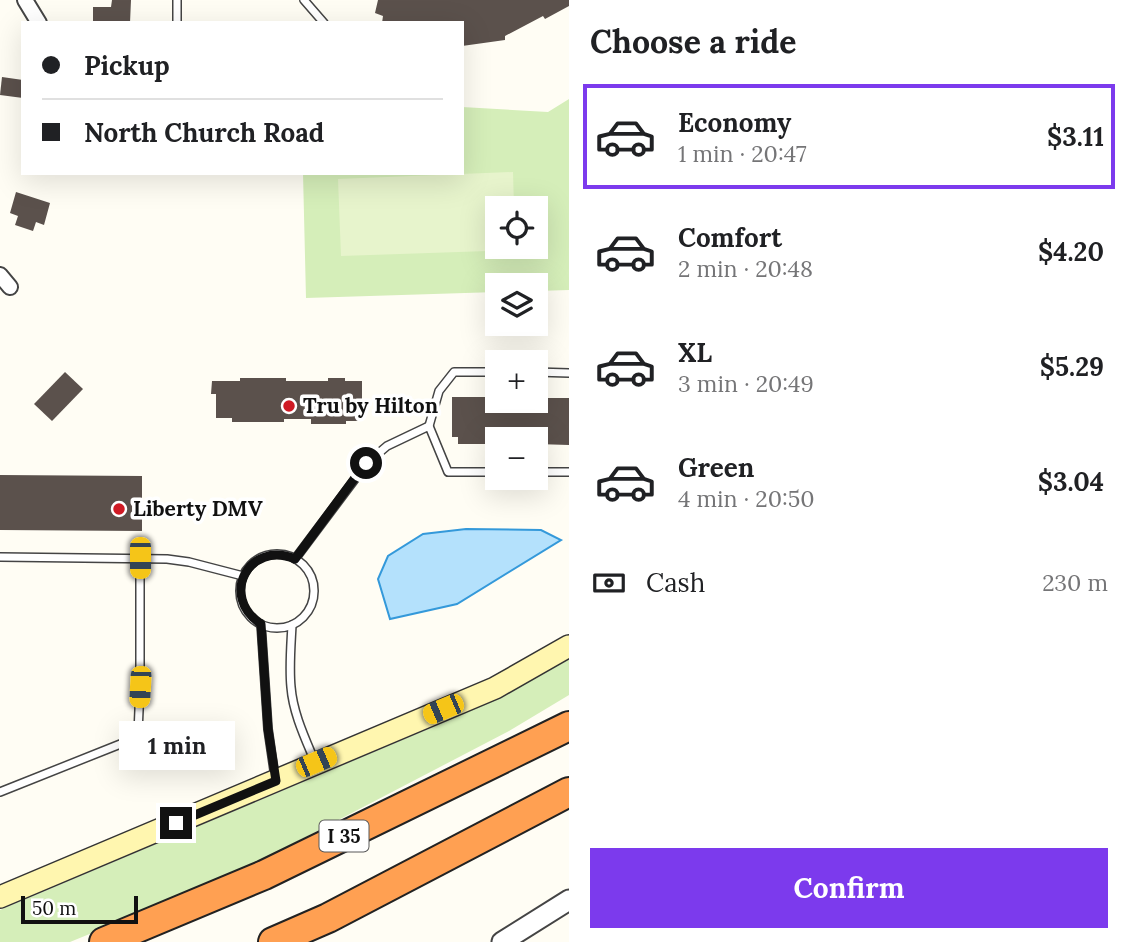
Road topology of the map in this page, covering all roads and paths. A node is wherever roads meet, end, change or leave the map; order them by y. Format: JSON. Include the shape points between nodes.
{"nodes":[{"id":1,"x":25,"y":0,"type":"edge"},
{"id":2,"x":177,"y":0,"type":"edge"},
{"id":3,"x":304,"y":0,"type":"edge"},
{"id":4,"x":38,"y":21,"type":"edge"},
{"id":5,"x":177,"y":21,"type":"edge"},
{"id":6,"x":322,"y":21,"type":"edge"},
{"id":7,"x":0,"y":275,"type":"edge"},
{"id":8,"x":10,"y":287,"type":"dead end"},
{"id":9,"x":485,"y":372,"type":"edge"},
{"id":10,"x":548,"y":372,"type":"edge"},
{"id":11,"x":569,"y":373,"type":"edge"},
{"id":12,"x":429,"y":426,"type":"junction"},
{"id":13,"x":485,"y":472,"type":"edge"},
{"id":14,"x":548,"y":472,"type":"edge"},
{"id":15,"x":569,"y":472,"type":"edge"},
{"id":16,"x":0,"y":557,"type":"edge"},
{"id":17,"x":140,"y":558,"type":"junction"},
{"id":18,"x":295,"y":559,"type":"junction"},
{"id":19,"x":243,"y":576,"type":"junction"},
{"id":20,"x":261,"y":624,"type":"junction"},
{"id":21,"x":292,"y":625,"type":"junction"},
{"id":22,"x":569,"y":646,"type":"edge"},
{"id":23,"x":569,"y":726,"type":"edge"},
{"id":24,"x":316,"y":762,"type":"junction"},
{"id":25,"x":276,"y":781,"type":"junction"},
{"id":26,"x":0,"y":792,"type":"edge"},
{"id":27,"x":569,"y":792,"type":"edge"},
{"id":28,"x":0,"y":897,"type":"edge"},
{"id":29,"x":569,"y":900,"type":"edge"},
{"id":30,"x":104,"y":942,"type":"edge"},
{"id":31,"x":273,"y":942,"type":"edge"},
{"id":32,"x":502,"y":942,"type":"edge"}],
"edges":[{"from":1,"to":4,"type":"street"},
{"from":2,"to":5,"type":"lane"},
{"from":3,"to":6,"type":"lane"},
{"from":7,"to":8,"type":"street"},
{"from":9,"to":12,"type":"lane","via":[[454,372],[439,391]]},
{"from":10,"to":11,"type":"lane"},
{"from":12,"to":13,"type":"lane","via":[[448,472]]},
{"from":12,"to":18,"type":"lane","via":[[387,446],[366,463]]},
{"from":14,"to":15,"type":"lane"},
{"from":16,"to":17,"type":"lane"},
{"from":17,"to":19,"type":"lane","via":[[189,562]]},
{"from":17,"to":26,"type":"lane","via":[[138,733],[124,743]]},
{"from":18,"to":19,"type":"lane","via":[[270,555],[254,562]]},
{"from":18,"to":21,"type":"lane","via":[[312,579],[314,597],[306,614]]},
{"from":19,"to":20,"type":"lane","via":[[242,604]]},
{"from":20,"to":21,"type":"lane","via":[[276,628]]},
{"from":20,"to":25,"type":"lane"},
{"from":21,"to":24,"type":"lane","via":[[291,688]]},
{"from":22,"to":24,"type":"main road","via":[[495,688]]},
{"from":23,"to":30,"type":"highway","number":"I 35","via":[[264,875]]},
{"from":24,"to":25,"type":"main road"},
{"from":25,"to":28,"type":"main road"},
{"from":27,"to":31,"type":"highway"},
{"from":29,"to":32,"type":"street"}]}
